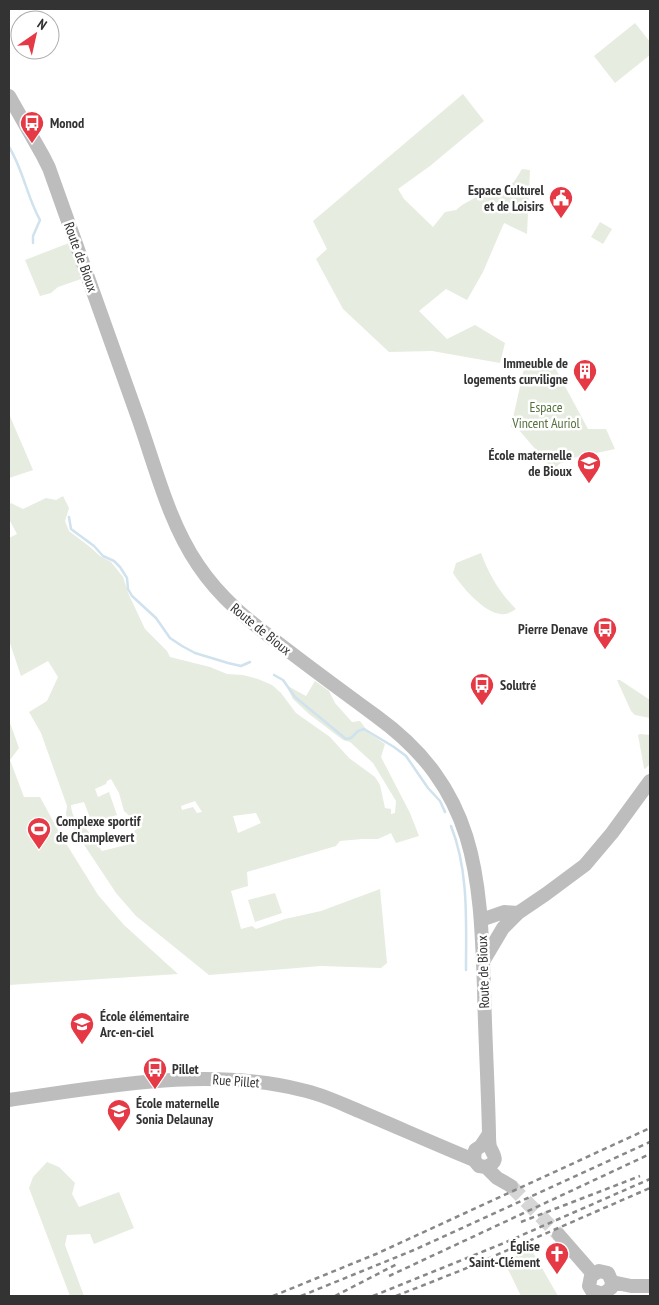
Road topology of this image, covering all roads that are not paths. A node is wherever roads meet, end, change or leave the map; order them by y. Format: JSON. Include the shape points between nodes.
{"nodes":[{"id":1,"x":9,"y":96,"type":"edge"},
{"id":2,"x":650,"y":780,"type":"edge"},
{"id":3,"x":478,"y":895,"type":"junction"},
{"id":4,"x":511,"y":912,"type":"junction"},
{"id":5,"x":481,"y":922,"type":"junction"},
{"id":6,"x":503,"y":928,"type":"junction"},
{"id":7,"x":483,"y":960,"type":"junction"},
{"id":8,"x":9,"y":1100,"type":"edge"},
{"id":9,"x":482,"y":1147,"type":"junction"},
{"id":10,"x":558,"y":1234,"type":"tunnel mouth"},
{"id":11,"x":593,"y":1274,"type":"junction"},
{"id":12,"x":612,"y":1282,"type":"junction"},
{"id":13,"x":650,"y":1286,"type":"edge"},
{"id":14,"x":598,"y":1294,"type":"edge"}],
"edges":[{"from":1,"to":3,"type":"main road","name":"Route de Bioux","via":[[48,168],[162,487],[196,562],[228,603],[247,620],[393,728],[424,758],[443,784],[457,812],[472,855]]},
{"from":2,"to":4,"type":"main road","via":[[585,865],[546,894]]},
{"from":3,"to":4,"type":"main road","via":[[491,906]]},
{"from":3,"to":5,"type":"main road","name":"Route de Bioux"},
{"from":4,"to":5,"type":"main road"},
{"from":4,"to":6,"type":"main road"},
{"from":5,"to":6,"type":"main road"},
{"from":5,"to":7,"type":"main road","name":"Route de Bioux"},
{"from":6,"to":7,"type":"main road"},
{"from":7,"to":9,"type":"main road","name":"Route de Bioux"},
{"from":8,"to":9,"type":"main road","name":"Rue Pillet","via":[[117,1086],[232,1079],[310,1092],[451,1150]]},
{"from":9,"to":9,"type":"main road","name":"Route de Bioux","via":[[495,1154],[490,1165],[479,1166]]},
{"from":10,"to":11,"type":"main road"},
{"from":11,"to":12,"type":"main road","via":[[605,1272]]},
{"from":11,"to":14,"type":"main road","via":[[589,1283]]},
{"from":12,"to":13,"type":"main road"},
{"from":12,"to":14,"type":"main road","via":[[611,1288]]}]}
